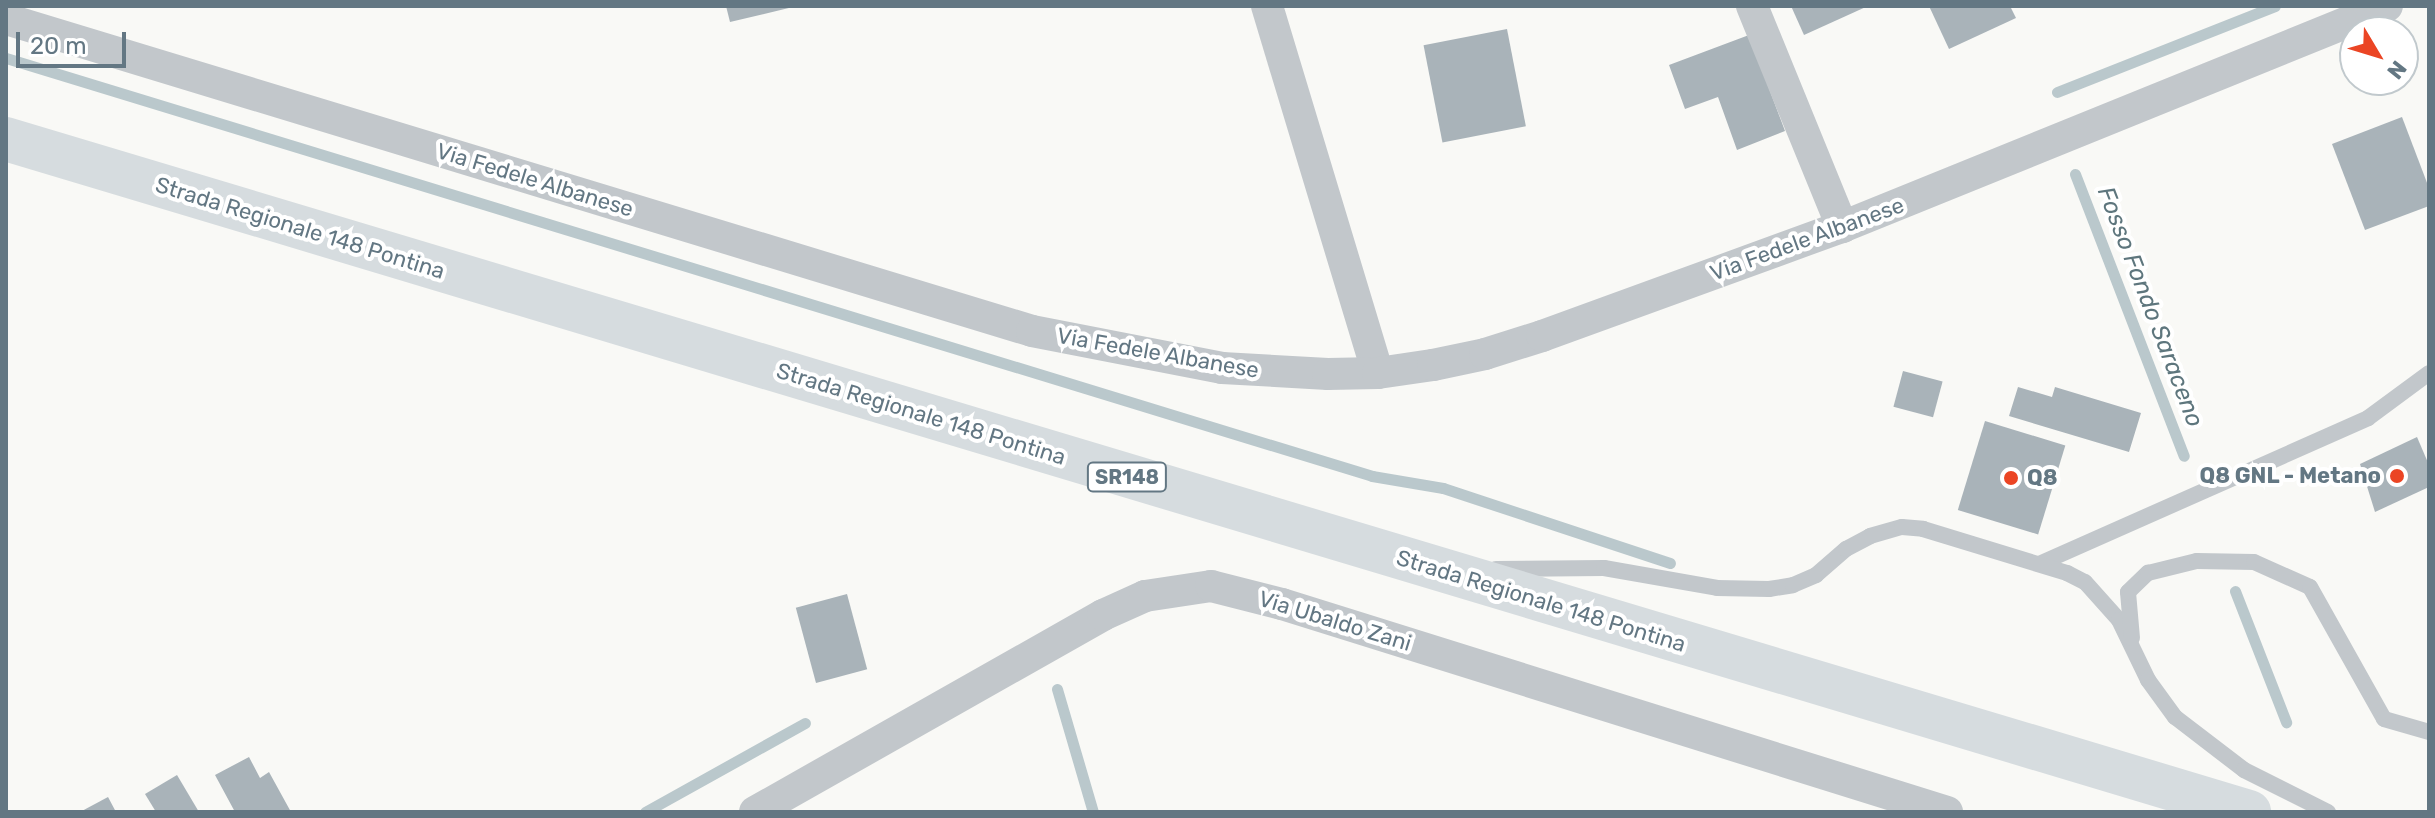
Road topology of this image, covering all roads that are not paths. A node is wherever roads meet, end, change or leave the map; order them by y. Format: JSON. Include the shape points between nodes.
{"nodes":[{"id":1,"x":1267,"y":6,"type":"edge"},
{"id":2,"x":1752,"y":6,"type":"edge"},
{"id":3,"x":2387,"y":6,"type":"edge"},
{"id":4,"x":6,"y":19,"type":"edge"},
{"id":5,"x":6,"y":139,"type":"edge"},
{"id":6,"x":1842,"y":227,"type":"junction"},
{"id":7,"x":1378,"y":373,"type":"junction"},
{"id":8,"x":2429,"y":373,"type":"edge"},
{"id":9,"x":2039,"y":564,"type":"junction"},
{"id":10,"x":1435,"y":569,"type":"junction"},
{"id":11,"x":2133,"y":648,"type":"junction"},
{"id":12,"x":2429,"y":732,"type":"edge"},
{"id":13,"x":755,"y":812,"type":"edge"},
{"id":14,"x":1947,"y":812,"type":"edge"},
{"id":15,"x":2249,"y":812,"type":"edge"},
{"id":16,"x":2328,"y":812,"type":"edge"}],
"edges":[{"from":1,"to":7,"type":"street"},
{"from":2,"to":6,"type":"street"},
{"from":3,"to":6,"type":"street","name":"Via Fedele Albanese"},
{"from":4,"to":7,"type":"street","name":"Via Fedele Albanese","via":[[1032,331],[1222,368]]},
{"from":5,"to":10,"type":"main road","name":"Strada Regionale 148 Pontina","number":"SR148"},
{"from":6,"to":7,"type":"street","name":"Via Fedele Albanese","via":[[1503,349]]},
{"from":8,"to":9,"type":"lane","via":[[2368,418]]},
{"from":9,"to":10,"type":"lane","via":[[1912,527],[1870,536],[1816,575],[1769,589],[1717,588],[1604,568]]},
{"from":9,"to":11,"type":"lane","via":[[2094,589]]},
{"from":10,"to":15,"type":"main road","name":"Strada Regionale 148 Pontina","number":"SR148"},
{"from":11,"to":12,"type":"lane","via":[[2128,592],[2148,573],[2197,561],[2254,562],[2310,587],[2384,719]]},
{"from":11,"to":16,"type":"lane","via":[[2153,689],[2183,724],[2244,770]]},
{"from":13,"to":14,"type":"street","name":"Via Ubaldo Zani","via":[[1103,615],[1155,593],[1211,586]]}]}
